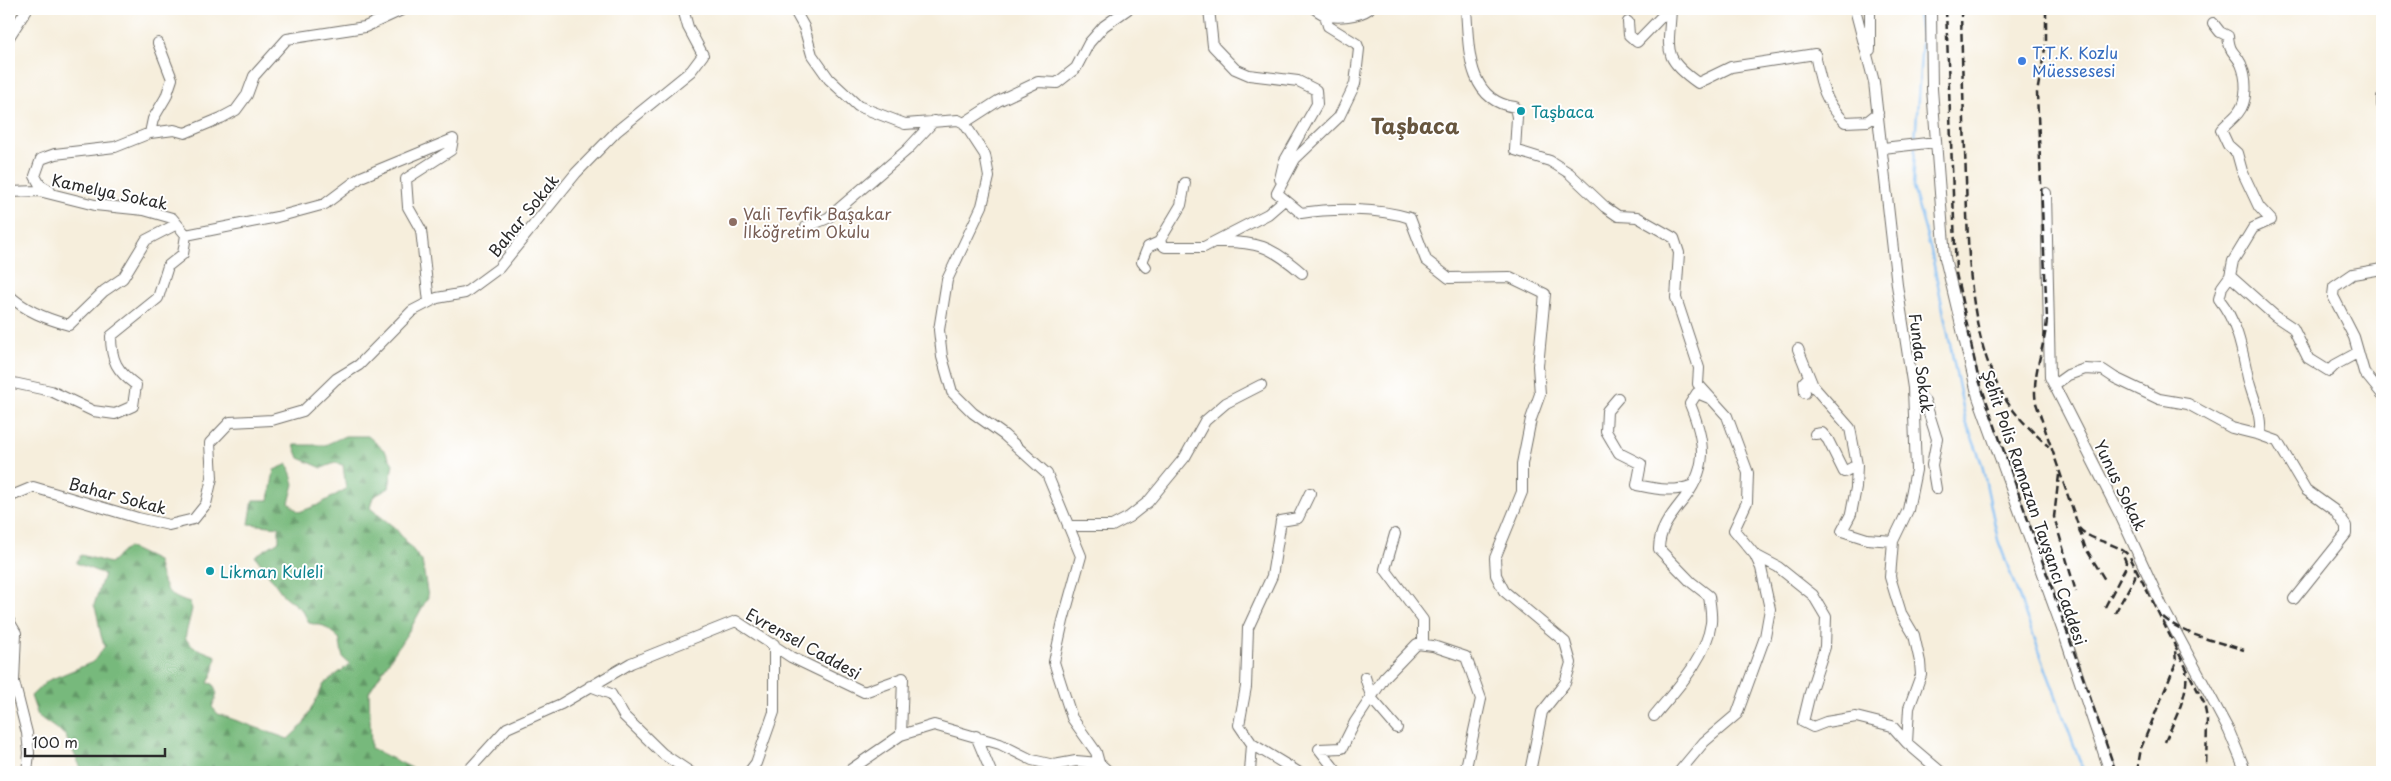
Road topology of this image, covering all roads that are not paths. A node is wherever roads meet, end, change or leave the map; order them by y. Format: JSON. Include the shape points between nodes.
{"nodes":[{"id":1,"x":27,"y":9,"type":"edge"},
{"id":2,"x":404,"y":9,"type":"edge"},
{"id":3,"x":683,"y":9,"type":"edge"},
{"id":4,"x":794,"y":9,"type":"edge"},
{"id":5,"x":1128,"y":9,"type":"edge"},
{"id":6,"x":1209,"y":9,"type":"edge"},
{"id":7,"x":1314,"y":9,"type":"edge"},
{"id":8,"x":1369,"y":9,"type":"edge"},
{"id":9,"x":1466,"y":9,"type":"edge"},
{"id":10,"x":1670,"y":9,"type":"edge"},
{"id":11,"x":1854,"y":9,"type":"edge"},
{"id":12,"x":1870,"y":9,"type":"edge"},
{"id":13,"x":1931,"y":9,"type":"edge"},
{"id":14,"x":1325,"y":15,"type":"junction"},
{"id":15,"x":1628,"y":22,"type":"dead end"},
{"id":16,"x":2213,"y":23,"type":"dead end"},
{"id":17,"x":9,"y":37,"type":"edge"},
{"id":18,"x":158,"y":42,"type":"dead end"},
{"id":19,"x":1870,"y":65,"type":"junction"},
{"id":20,"x":2382,"y":98,"type":"edge"},
{"id":21,"x":2382,"y":105,"type":"edge"},
{"id":22,"x":1878,"y":113,"type":"junction"},
{"id":23,"x":934,"y":121,"type":"junction"},
{"id":24,"x":964,"y":123,"type":"junction"},
{"id":25,"x":150,"y":133,"type":"junction"},
{"id":26,"x":1936,"y":142,"type":"junction"},
{"id":27,"x":1882,"y":148,"type":"junction"},
{"id":28,"x":1185,"y":183,"type":"dead end"},
{"id":29,"x":9,"y":192,"type":"edge"},
{"id":30,"x":2046,"y":192,"type":"dead end"},
{"id":31,"x":55,"y":194,"type":"junction"},
{"id":32,"x":1280,"y":197,"type":"junction"},
{"id":33,"x":176,"y":224,"type":"junction"},
{"id":34,"x":806,"y":227,"type":"dead end"},
{"id":35,"x":186,"y":235,"type":"junction"},
{"id":36,"x":1159,"y":242,"type":"junction"},
{"id":37,"x":1212,"y":242,"type":"junction"},
{"id":38,"x":1146,"y":267,"type":"dead end"},
{"id":39,"x":2382,"y":268,"type":"edge"},
{"id":40,"x":1302,"y":273,"type":"dead end"},
{"id":41,"x":2230,"y":276,"type":"junction"},
{"id":42,"x":9,"y":295,"type":"edge"},
{"id":43,"x":429,"y":302,"type":"junction"},
{"id":44,"x":1798,"y":349,"type":"dead end"},
{"id":45,"x":2357,"y":353,"type":"junction"},
{"id":46,"x":1808,"y":378,"type":"junction"},
{"id":47,"x":9,"y":382,"type":"edge"},
{"id":48,"x":2054,"y":384,"type":"junction"},
{"id":49,"x":1261,"y":385,"type":"dead end"},
{"id":50,"x":1913,"y":388,"type":"junction"},
{"id":51,"x":1805,"y":393,"type":"dead end"},
{"id":52,"x":2382,"y":394,"type":"edge"},
{"id":53,"x":1618,"y":398,"type":"dead end"},
{"id":54,"x":1710,"y":398,"type":"junction"},
{"id":55,"x":1815,"y":434,"type":"dead end"},
{"id":56,"x":2260,"y":435,"type":"junction"},
{"id":57,"x":1858,"y":465,"type":"junction"},
{"id":58,"x":1693,"y":485,"type":"junction"},
{"id":59,"x":1936,"y":489,"type":"dead end"},
{"id":60,"x":1310,"y":493,"type":"dead end"},
{"id":61,"x":9,"y":496,"type":"edge"},
{"id":62,"x":1068,"y":526,"type":"junction"},
{"id":63,"x":1395,"y":534,"type":"dead end"},
{"id":64,"x":1893,"y":541,"type":"junction"},
{"id":65,"x":1755,"y":555,"type":"junction"},
{"id":66,"x":2294,"y":600,"type":"dead end"},
{"id":67,"x":9,"y":621,"type":"edge"},
{"id":68,"x":774,"y":644,"type":"junction"},
{"id":69,"x":1423,"y":645,"type":"junction"},
{"id":70,"x":1364,"y":677,"type":"dead end"},
{"id":71,"x":590,"y":686,"type":"junction"},
{"id":72,"x":1372,"y":699,"type":"junction"},
{"id":73,"x":1654,"y":716,"type":"dead end"},
{"id":74,"x":1397,"y":728,"type":"dead end"},
{"id":75,"x":901,"y":735,"type":"junction"},
{"id":76,"x":976,"y":736,"type":"junction"},
{"id":77,"x":1907,"y":743,"type":"junction"},
{"id":78,"x":1252,"y":744,"type":"junction"},
{"id":79,"x":1099,"y":763,"type":"junction"},
{"id":80,"x":850,"y":770,"type":"dead end"},
{"id":81,"x":26,"y":772,"type":"edge"},
{"id":82,"x":467,"y":772,"type":"edge"},
{"id":83,"x":690,"y":772,"type":"edge"},
{"id":84,"x":749,"y":772,"type":"edge"},
{"id":85,"x":991,"y":772,"type":"edge"},
{"id":86,"x":1109,"y":772,"type":"edge"},
{"id":87,"x":1250,"y":772,"type":"edge"},
{"id":88,"x":1298,"y":772,"type":"edge"},
{"id":89,"x":1337,"y":772,"type":"edge"},
{"id":90,"x":1464,"y":772,"type":"edge"},
{"id":91,"x":1530,"y":772,"type":"edge"},
{"id":92,"x":1679,"y":772,"type":"edge"},
{"id":93,"x":1940,"y":772,"type":"edge"},
{"id":94,"x":2110,"y":772,"type":"edge"},
{"id":95,"x":2246,"y":772,"type":"edge"}],
"edges":[{"from":1,"to":17,"type":"street"},
{"from":2,"to":25,"type":"street","via":[[365,27],[287,39],[254,76],[247,95],[236,110],[185,133],[174,130]]},
{"from":3,"to":43,"type":"street","name":"Bahar Sokak","via":[[688,27],[703,55],[691,71],[617,131],[576,173],[498,268],[465,293]]},
{"from":4,"to":23,"type":"street","via":[[804,27],[812,55],[829,79],[858,106],[905,124]]},
{"from":5,"to":24,"type":"street","via":[[1104,26],[1089,43],[1076,68],[1057,83],[1038,82],[998,101]]},
{"from":6,"to":32,"type":"street","via":[[1213,46],[1235,69],[1249,75],[1298,81],[1316,90],[1317,104],[1284,162]]},
{"from":7,"to":14,"type":"street"},
{"from":8,"to":14,"type":"street","via":[[1348,16]]},
{"from":9,"to":54,"type":"street","via":[[1474,76],[1485,93],[1503,106],[1515,107],[1515,150],[1550,161],[1570,173],[1618,216],[1637,217],[1674,238],[1679,253],[1676,298],[1699,368],[1698,384]]},
{"from":10,"to":15,"type":"street","via":[[1637,42],[1629,36]]},
{"from":10,"to":22,"type":"street","via":[[1669,54],[1681,71],[1698,83],[1731,67],[1816,54],[1822,90],[1832,109],[1844,122],[1868,121]]},
{"from":11,"to":19,"type":"street","name":"Funda Sokak"},
{"from":12,"to":19,"type":"street"},
{"from":13,"to":26,"type":"street","name":"Şehit Polis Ramazan Tavşancı Caddesi"},
{"from":14,"to":32,"type":"street","via":[[1328,26],[1357,44],[1355,84],[1339,117],[1294,159]]},
{"from":16,"to":41,"type":"street","via":[[2228,36],[2230,50],[2245,75],[2245,100],[2238,113],[2221,130],[2228,145],[2237,153],[2259,207],[2270,220],[2253,228],[2234,261]]},
{"from":18,"to":25,"type":"street","via":[[172,79],[153,119]]},
{"from":19,"to":22,"type":"street","name":"Funda Sokak"},
{"from":20,"to":21,"type":"street"},
{"from":22,"to":27,"type":"street","name":"Funda Sokak"},
{"from":23,"to":24,"type":"street","via":[[958,120]]},
{"from":23,"to":34,"type":"street","via":[[907,150],[828,218]]},
{"from":24,"to":62,"type":"street","via":[[985,155],[989,177],[982,206],[947,280],[938,330],[942,357],[952,392],[1047,474]]},
{"from":25,"to":31,"type":"street","via":[[115,147],[55,154],[41,159],[35,176],[40,185]]},
{"from":26,"to":27,"type":"street"},
{"from":26,"to":94,"type":"street","name":"Şehit Polis Ramazan Tavşancı Caddesi","via":[[1945,258],[1978,397]]},
{"from":27,"to":50,"type":"street","name":"Funda Sokak","via":[[1897,286]]},
{"from":28,"to":36,"type":"street","via":[[1181,205]]},
{"from":29,"to":31,"type":"street","name":"Kamelya Sokak"},
{"from":30,"to":48,"type":"street","name":"Yunus Sokak","via":[[2050,377]]},
{"from":31,"to":33,"type":"street","name":"Kamelya Sokak","via":[[95,205],[144,210],[172,218]]},
{"from":32,"to":37,"type":"street","via":[[1268,214]]},
{"from":32,"to":91,"type":"street","via":[[1301,213],[1330,208],[1392,212],[1410,218],[1426,260],[1449,278],[1510,277],[1545,294],[1538,366],[1540,394],[1522,464],[1522,492],[1495,558],[1496,574],[1504,591],[1564,642],[1571,663],[1565,683],[1542,712]]},
{"from":33,"to":35,"type":"street","name":"Kamelya Sokak"},
{"from":33,"to":42,"type":"street","via":[[146,240],[123,278],[104,291],[69,325],[44,318]]},
{"from":35,"to":43,"type":"street","via":[[325,204],[361,177],[453,139],[451,150],[406,179],[408,207],[421,230]]},
{"from":35,"to":47,"type":"street","via":[[183,254],[168,266],[158,298],[111,336],[111,352],[121,373],[136,385],[133,406],[115,414],[93,411],[51,391]]},
{"from":36,"to":37,"type":"street","via":[[1165,248],[1204,247]]},
{"from":36,"to":38,"type":"street","via":[[1148,247],[1142,262]]},
{"from":37,"to":40,"type":"street","via":[[1246,242],[1279,253]]},
{"from":39,"to":45,"type":"street","via":[[2353,274],[2334,287],[2333,296],[2354,337]]},
{"from":41,"to":45,"type":"street","via":[[2293,328],[2308,358],[2329,371]]},
{"from":41,"to":56,"type":"street","via":[[2219,299],[2229,312],[2238,334],[2248,380],[2261,418]]},
{"from":43,"to":61,"type":"street","name":"Bahar Sokak","via":[[412,311],[359,365],[336,379],[303,411],[272,420],[230,422],[210,443],[212,478],[206,504],[194,519],[169,525],[33,487]]},
{"from":44,"to":46,"type":"street"},
{"from":45,"to":52,"type":"street","via":[[2364,372]]},
{"from":46,"to":51,"type":"street","via":[[1804,382]]},
{"from":46,"to":57,"type":"street","via":[[1850,428]]},
{"from":48,"to":56,"type":"street","via":[[2068,374],[2085,369],[2103,370],[2159,399],[2188,404],[2232,428]]},
{"from":48,"to":95,"type":"street","name":"Yunus Sokak"},
{"from":49,"to":62,"type":"street","via":[[1226,403],[1206,421],[1185,457],[1148,502],[1129,516],[1112,526]]},
{"from":50,"to":59,"type":"street","via":[[1925,401],[1937,439],[1932,465]]},
{"from":50,"to":64,"type":"street","name":"Funda Sokak","via":[[1916,470],[1908,510]]},
{"from":53,"to":58,"type":"street","via":[[1607,411],[1606,430],[1618,453],[1641,464],[1636,485],[1663,491],[1682,490]]},
{"from":54,"to":58,"type":"street","via":[[1697,393],[1690,404],[1699,425],[1704,455]]},
{"from":54,"to":65,"type":"street","via":[[1727,416],[1748,473],[1747,502],[1734,530]]},
{"from":55,"to":57,"type":"street","via":[[1822,433],[1828,440],[1844,472]]},
{"from":56,"to":66,"type":"street","via":[[2276,442],[2306,490],[2334,510],[2346,526],[2346,534]]},
{"from":57,"to":64,"type":"street","via":[[1851,514],[1842,531],[1867,539]]},
{"from":58,"to":73,"type":"street","via":[[1669,518],[1659,537],[1659,549],[1709,596],[1711,622],[1704,645],[1684,679]]},
{"from":60,"to":78,"type":"street","via":[[1298,518],[1281,521],[1272,576],[1248,628],[1246,687],[1239,725]]},
{"from":62,"to":79,"type":"street","via":[[1081,556],[1054,662],[1072,718],[1096,752]]},
{"from":63,"to":69,"type":"street","via":[[1385,569],[1423,620]]},
{"from":64,"to":77,"type":"street","name":"Funda Sokak","via":[[1890,577],[1901,613],[1914,635],[1921,675],[1909,708]]},
{"from":65,"to":77,"type":"street","via":[[1778,567],[1813,595],[1826,617],[1826,647],[1803,722],[1813,727],[1856,716],[1892,726]]},
{"from":65,"to":92,"type":"street","via":[[1770,609],[1765,637],[1737,714],[1704,742]]},
{"from":67,"to":81,"type":"street","via":[[16,634],[14,682],[27,733],[29,753]]},
{"from":68,"to":71,"type":"street","name":"Evrensel Caddesi","via":[[736,621],[631,663]]},
{"from":68,"to":75,"type":"street","name":"Evrensel Caddesi","via":[[791,656],[864,692],[903,678]]},
{"from":68,"to":84,"type":"street","via":[[774,712],[756,763]]},
{"from":69,"to":72,"type":"street","via":[[1416,644],[1384,678]]},
{"from":69,"to":90,"type":"street","via":[[1466,656],[1481,699]]},
{"from":70,"to":72,"type":"street"},
{"from":71,"to":82,"type":"street","name":"Evrensel Caddesi","via":[[561,704],[507,728]]},
{"from":71,"to":83,"type":"street","via":[[611,694],[624,716],[663,754]]},
{"from":72,"to":74,"type":"street"},
{"from":72,"to":89,"type":"street","via":[[1342,748],[1319,749]]},
{"from":75,"to":76,"type":"street","via":[[934,725]]},
{"from":75,"to":80,"type":"street"},
{"from":76,"to":79,"type":"street","via":[[1032,760],[1054,765],[1076,761]]},
{"from":76,"to":85,"type":"street"},
{"from":77,"to":93,"type":"street"},
{"from":78,"to":87,"type":"street"},
{"from":78,"to":88,"type":"street"},
{"from":79,"to":86,"type":"street"}]}
